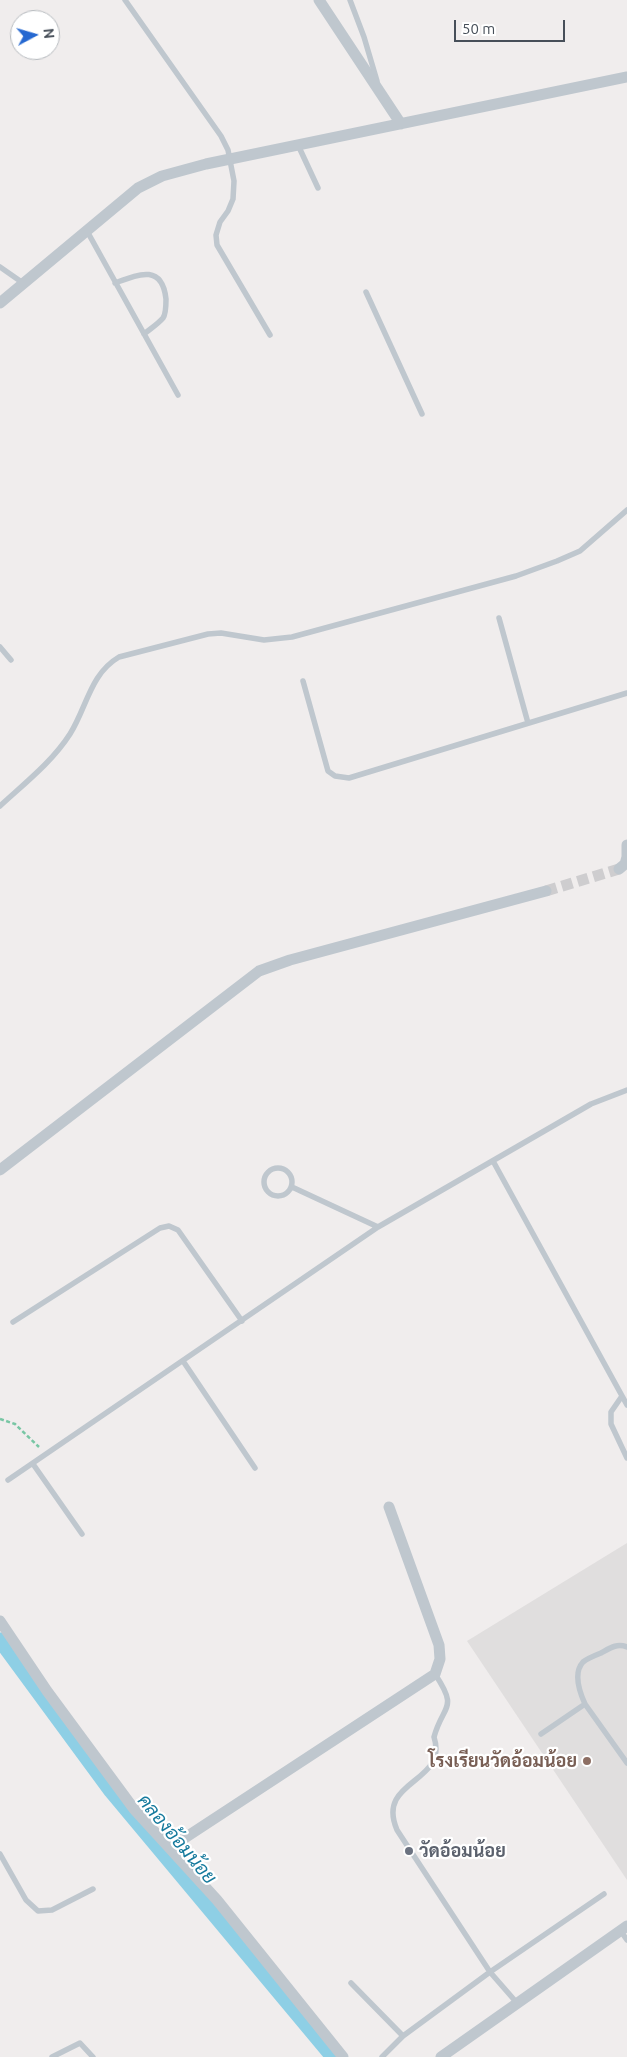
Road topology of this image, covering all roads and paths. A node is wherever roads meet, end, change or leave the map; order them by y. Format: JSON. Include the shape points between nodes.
{"nodes":[{"id":1,"x":125,"y":0,"type":"edge"},
{"id":2,"x":319,"y":0,"type":"edge"},
{"id":3,"x":350,"y":0,"type":"edge"},
{"id":4,"x":627,"y":77,"type":"edge"},
{"id":5,"x":379,"y":91,"type":"junction"},
{"id":6,"x":402,"y":124,"type":"junction"},
{"id":7,"x":298,"y":145,"type":"junction"},
{"id":8,"x":230,"y":158,"type":"junction"},
{"id":9,"x":318,"y":188,"type":"dead end"},
{"id":10,"x":86,"y":231,"type":"junction"},
{"id":11,"x":0,"y":267,"type":"edge"},
{"id":12,"x":23,"y":283,"type":"junction"},
{"id":13,"x":115,"y":283,"type":"junction"},
{"id":14,"x":366,"y":292,"type":"dead end"},
{"id":15,"x":0,"y":303,"type":"edge"},
{"id":16,"x":144,"y":334,"type":"junction"},
{"id":17,"x":270,"y":335,"type":"dead end"},
{"id":18,"x":178,"y":396,"type":"dead end"},
{"id":19,"x":422,"y":414,"type":"dead end"},
{"id":20,"x":627,"y":510,"type":"edge"},
{"id":21,"x":499,"y":618,"type":"dead end"},
{"id":22,"x":0,"y":647,"type":"edge"},
{"id":23,"x":11,"y":660,"type":"dead end"},
{"id":24,"x":303,"y":681,"type":"dead end"},
{"id":25,"x":627,"y":693,"type":"edge"},
{"id":26,"x":528,"y":724,"type":"junction"},
{"id":27,"x":0,"y":806,"type":"edge"},
{"id":28,"x":627,"y":845,"type":"edge"},
{"id":29,"x":627,"y":857,"type":"edge"},
{"id":30,"x":619,"y":869,"type":"tunnel mouth"},
{"id":31,"x":546,"y":891,"type":"tunnel mouth"},
{"id":32,"x":627,"y":1090,"type":"edge"},
{"id":33,"x":493,"y":1160,"type":"junction"},
{"id":34,"x":0,"y":1170,"type":"edge"},
{"id":35,"x":292,"y":1187,"type":"junction"},
{"id":36,"x":378,"y":1227,"type":"junction"},
{"id":37,"x":242,"y":1321,"type":"junction"},
{"id":38,"x":13,"y":1322,"type":"dead end"},
{"id":39,"x":183,"y":1361,"type":"junction"},
{"id":40,"x":622,"y":1396,"type":"junction"},
{"id":41,"x":627,"y":1405,"type":"edge"},
{"id":42,"x":0,"y":1419,"type":"edge"},
{"id":43,"x":45,"y":1455,"type":"junction"},
{"id":44,"x":627,"y":1458,"type":"edge"},
{"id":45,"x":33,"y":1464,"type":"junction"},
{"id":46,"x":254,"y":1468,"type":"dead end"},
{"id":47,"x":8,"y":1480,"type":"dead end"},
{"id":48,"x":390,"y":1507,"type":"dead end"},
{"id":49,"x":82,"y":1534,"type":"dead end"},
{"id":50,"x":0,"y":1620,"type":"edge"},
{"id":51,"x":627,"y":1647,"type":"edge"},
{"id":52,"x":435,"y":1674,"type":"junction"},
{"id":53,"x":585,"y":1704,"type":"junction"},
{"id":54,"x":541,"y":1734,"type":"dead end"},
{"id":55,"x":627,"y":1763,"type":"edge"},
{"id":56,"x":171,"y":1848,"type":"junction"},
{"id":57,"x":0,"y":1854,"type":"edge"},
{"id":58,"x":93,"y":1889,"type":"dead end"},
{"id":59,"x":604,"y":1894,"type":"dead end"},
{"id":60,"x":625,"y":1932,"type":"edge"},
{"id":61,"x":490,"y":1972,"type":"junction"},
{"id":62,"x":351,"y":1983,"type":"dead end"},
{"id":63,"x":517,"y":2003,"type":"junction"},
{"id":64,"x":404,"y":2036,"type":"junction"},
{"id":65,"x":52,"y":2057,"type":"edge"},
{"id":66,"x":93,"y":2057,"type":"edge"},
{"id":67,"x":344,"y":2057,"type":"edge"},
{"id":68,"x":382,"y":2057,"type":"edge"},
{"id":69,"x":441,"y":2057,"type":"edge"}],
"edges":[{"from":1,"to":8,"type":"lane","via":[[225,143]]},
{"from":2,"to":5,"type":"street"},
{"from":3,"to":5,"type":"lane"},
{"from":4,"to":6,"type":"street"},
{"from":5,"to":6,"type":"street"},
{"from":6,"to":7,"type":"street"},
{"from":7,"to":8,"type":"street"},
{"from":7,"to":9,"type":"lane"},
{"from":8,"to":10,"type":"street","via":[[162,176],[138,188]]},
{"from":8,"to":17,"type":"lane","via":[[233,198],[220,222],[217,245]]},
{"from":10,"to":12,"type":"street"},
{"from":10,"to":13,"type":"lane"},
{"from":11,"to":12,"type":"lane"},
{"from":12,"to":15,"type":"street"},
{"from":13,"to":16,"type":"lane"},
{"from":13,"to":16,"type":"lane","via":[[140,274],[160,280],[165,290],[163,318]]},
{"from":14,"to":19,"type":"lane"},
{"from":16,"to":18,"type":"lane"},
{"from":20,"to":27,"type":"lane","via":[[580,551],[516,576],[292,637],[264,640],[208,634],[119,657],[98,674],[70,733],[53,758]]},
{"from":21,"to":26,"type":"lane"},
{"from":22,"to":23,"type":"lane"},
{"from":24,"to":26,"type":"lane","via":[[328,771],[335,776],[349,778]]},
{"from":25,"to":26,"type":"lane"},
{"from":28,"to":29,"type":"street"},
{"from":29,"to":30,"type":"street"},
{"from":31,"to":34,"type":"street","via":[[259,971]]},
{"from":32,"to":33,"type":"lane","via":[[591,1104]]},
{"from":33,"to":36,"type":"lane"},
{"from":33,"to":40,"type":"lane"},
{"from":35,"to":35,"type":"lane","via":[[285,1195],[274,1196],[265,1189],[264,1178],[272,1169],[283,1168],[292,1176]]},
{"from":35,"to":36,"type":"lane"},
{"from":36,"to":37,"type":"lane"},
{"from":37,"to":38,"type":"lane","via":[[178,1230],[169,1226],[160,1228]]},
{"from":37,"to":39,"type":"lane"},
{"from":39,"to":43,"type":"lane"},
{"from":39,"to":46,"type":"lane"},
{"from":40,"to":41,"type":"lane"},
{"from":40,"to":44,"type":"lane","via":[[611,1412],[611,1424]]},
{"from":42,"to":43,"type":"path","via":[[15,1424]]},
{"from":43,"to":45,"type":"lane"},
{"from":45,"to":47,"type":"lane"},
{"from":45,"to":49,"type":"lane"},
{"from":48,"to":52,"type":"street","via":[[439,1645],[440,1660]]},
{"from":50,"to":56,"type":"street","via":[[112,1781]]},
{"from":51,"to":53,"type":"lane","via":[[613,1646],[583,1662],[578,1682]]},
{"from":52,"to":56,"type":"street"},
{"from":52,"to":61,"type":"lane","via":[[448,1692],[449,1704],[434,1737],[438,1748],[436,1757],[432,1766],[402,1790],[394,1801],[391,1818]]},
{"from":53,"to":54,"type":"lane"},
{"from":53,"to":55,"type":"lane"},
{"from":56,"to":67,"type":"street"},
{"from":57,"to":58,"type":"lane","via":[[26,1900],[38,1911],[52,1910]]},
{"from":59,"to":61,"type":"lane"},
{"from":60,"to":63,"type":"street"},
{"from":61,"to":63,"type":"lane"},
{"from":61,"to":64,"type":"lane"},
{"from":62,"to":64,"type":"lane"},
{"from":63,"to":69,"type":"street"},
{"from":64,"to":68,"type":"lane"},
{"from":65,"to":66,"type":"lane","via":[[80,2042]]}]}
